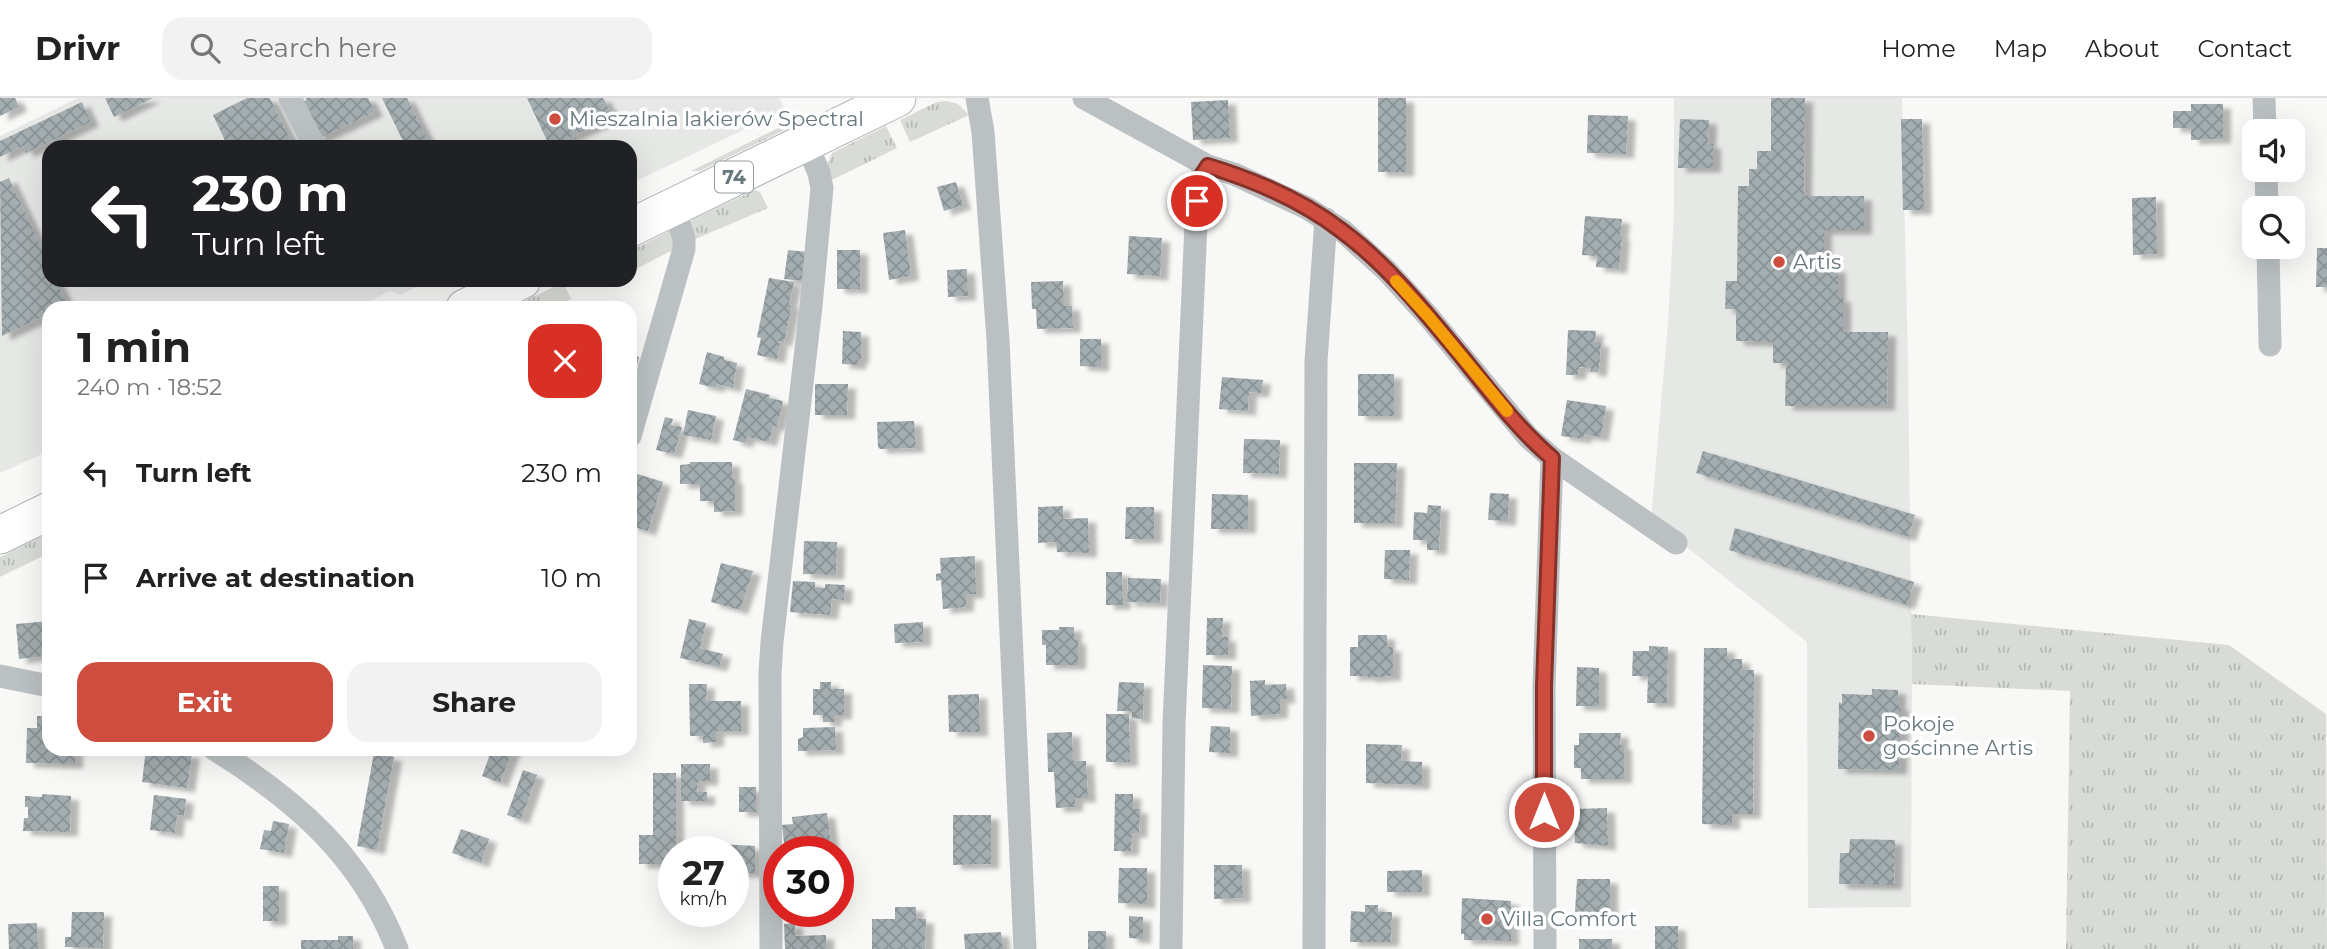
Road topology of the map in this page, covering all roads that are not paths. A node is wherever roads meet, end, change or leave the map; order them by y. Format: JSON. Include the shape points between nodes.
{"nodes":[{"id":1,"x":290,"y":98,"type":"edge"},
{"id":2,"x":897,"y":98,"type":"edge"},
{"id":3,"x":977,"y":98,"type":"edge"},
{"id":4,"x":1084,"y":98,"type":"edge"},
{"id":5,"x":2264,"y":98,"type":"edge"},
{"id":6,"x":2265,"y":119,"type":"edge"},
{"id":7,"x":311,"y":140,"type":"edge"},
{"id":8,"x":806,"y":142,"type":"junction"},
{"id":9,"x":1208,"y":166,"type":"junction"},
{"id":10,"x":674,"y":206,"type":"junction"},
{"id":11,"x":1326,"y":219,"type":"junction"},
{"id":12,"x":637,"y":224,"type":"edge"},
{"id":13,"x":2268,"y":259,"type":"edge"},
{"id":14,"x":508,"y":287,"type":"edge"},
{"id":15,"x":479,"y":301,"type":"edge"},
{"id":16,"x":2270,"y":345,"type":"dead end"},
{"id":17,"x":637,"y":412,"type":"edge"},
{"id":18,"x":1552,"y":458,"type":"junction"},
{"id":19,"x":42,"y":514,"type":"edge"},
{"id":20,"x":0,"y":535,"type":"edge"},
{"id":21,"x":1676,"y":543,"type":"dead end"},
{"id":22,"x":0,"y":676,"type":"edge"},
{"id":23,"x":42,"y":685,"type":"edge"},
{"id":24,"x":224,"y":756,"type":"edge"},
{"id":25,"x":397,"y":949,"type":"edge"},
{"id":26,"x":771,"y":949,"type":"edge"},
{"id":27,"x":1025,"y":949,"type":"edge"},
{"id":28,"x":1171,"y":949,"type":"edge"},
{"id":29,"x":1314,"y":949,"type":"edge"},
{"id":30,"x":1545,"y":949,"type":"edge"}],
"edges":[{"from":1,"to":7,"type":"street"},
{"from":2,"to":8,"type":"main road","number":"74"},
{"from":3,"to":27,"type":"street","via":[[998,340]]},
{"from":4,"to":9,"type":"street"},
{"from":5,"to":6,"type":"street"},
{"from":8,"to":10,"type":"main road","number":"74"},
{"from":8,"to":26,"type":"street","via":[[822,188],[770,673]]},
{"from":9,"to":11,"type":"street"},
{"from":9,"to":28,"type":"street","via":[[1197,201],[1186,410]]},
{"from":10,"to":12,"type":"main road","number":"74"},
{"from":10,"to":17,"type":"street","via":[[684,249]]},
{"from":11,"to":18,"type":"street","via":[[1387,271],[1528,437]]},
{"from":11,"to":29,"type":"street","via":[[1316,361]]},
{"from":13,"to":16,"type":"street"},
{"from":14,"to":15,"type":"main road"},
{"from":18,"to":21,"type":"street"},
{"from":18,"to":30,"type":"street","via":[[1544,686]]},
{"from":19,"to":20,"type":"main road"},
{"from":22,"to":23,"type":"street"},
{"from":24,"to":25,"type":"street","via":[[278,792],[331,841],[369,891]]}]}
